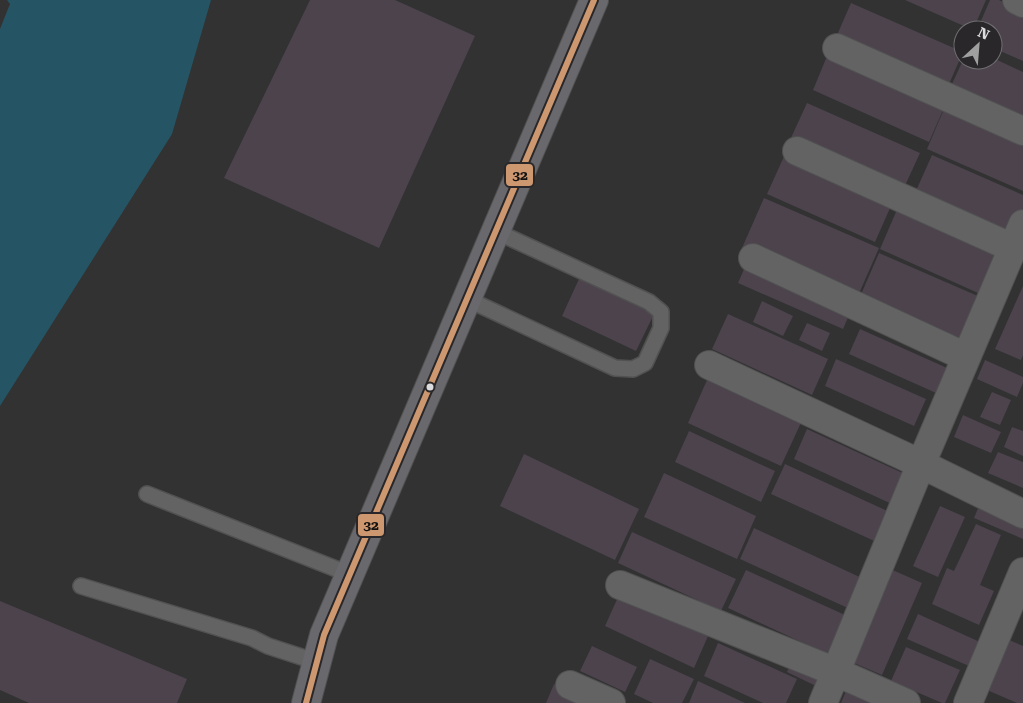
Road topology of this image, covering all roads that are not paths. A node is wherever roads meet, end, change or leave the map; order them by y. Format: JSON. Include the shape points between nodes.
{"nodes":[{"id":1,"x":594,"y":0,"type":"edge"},
{"id":2,"x":1016,"y":0,"type":"edge"},
{"id":3,"x":1023,"y":3,"type":"edge"},
{"id":4,"x":837,"y":48,"type":"dead end"},
{"id":5,"x":1023,"y":130,"type":"edge"},
{"id":6,"x":797,"y":151,"type":"dead end"},
{"id":7,"x":495,"y":231,"type":"junction"},
{"id":8,"x":1018,"y":236,"type":"edge"},
{"id":9,"x":753,"y":258,"type":"dead end"},
{"id":10,"x":467,"y":299,"type":"junction"},
{"id":11,"x":966,"y":357,"type":"junction"},
{"id":12,"x":709,"y":365,"type":"dead end"},
{"id":13,"x":920,"y":464,"type":"junction"},
{"id":14,"x":147,"y":494,"type":"dead end"},
{"id":15,"x":1023,"y":514,"type":"edge"},
{"id":16,"x":1023,"y":572,"type":"edge"},
{"id":17,"x":350,"y":574,"type":"junction"},
{"id":18,"x":620,"y":585,"type":"dead end"},
{"id":19,"x":81,"y":586,"type":"dead end"},
{"id":20,"x":317,"y":662,"type":"junction"},
{"id":21,"x":836,"y":672,"type":"junction"},
{"id":22,"x":570,"y":685,"type":"dead end"},
{"id":23,"x":306,"y":703,"type":"edge"},
{"id":24,"x":611,"y":703,"type":"edge"},
{"id":25,"x":823,"y":703,"type":"edge"},
{"id":26,"x":906,"y":703,"type":"edge"},
{"id":27,"x":968,"y":703,"type":"edge"}],
"edges":[{"from":1,"to":7,"type":"main road"},
{"from":2,"to":3,"type":"street"},
{"from":4,"to":5,"type":"street"},
{"from":6,"to":8,"type":"street"},
{"from":7,"to":10,"type":"main road"},
{"from":7,"to":10,"type":"lane","via":[[649,302],[661,312],[662,328],[645,363],[633,370],[615,368]]},
{"from":8,"to":11,"type":"street"},
{"from":9,"to":11,"type":"street"},
{"from":10,"to":17,"type":"main road"},
{"from":11,"to":13,"type":"street"},
{"from":12,"to":13,"type":"street"},
{"from":13,"to":15,"type":"street"},
{"from":13,"to":21,"type":"street"},
{"from":14,"to":17,"type":"lane"},
{"from":16,"to":27,"type":"street"},
{"from":17,"to":20,"type":"main road","via":[[324,635]]},
{"from":18,"to":21,"type":"street"},
{"from":19,"to":20,"type":"lane","via":[[252,638]]},
{"from":20,"to":23,"type":"main road"},
{"from":21,"to":25,"type":"street"},
{"from":21,"to":26,"type":"street"},
{"from":22,"to":24,"type":"street"}]}
